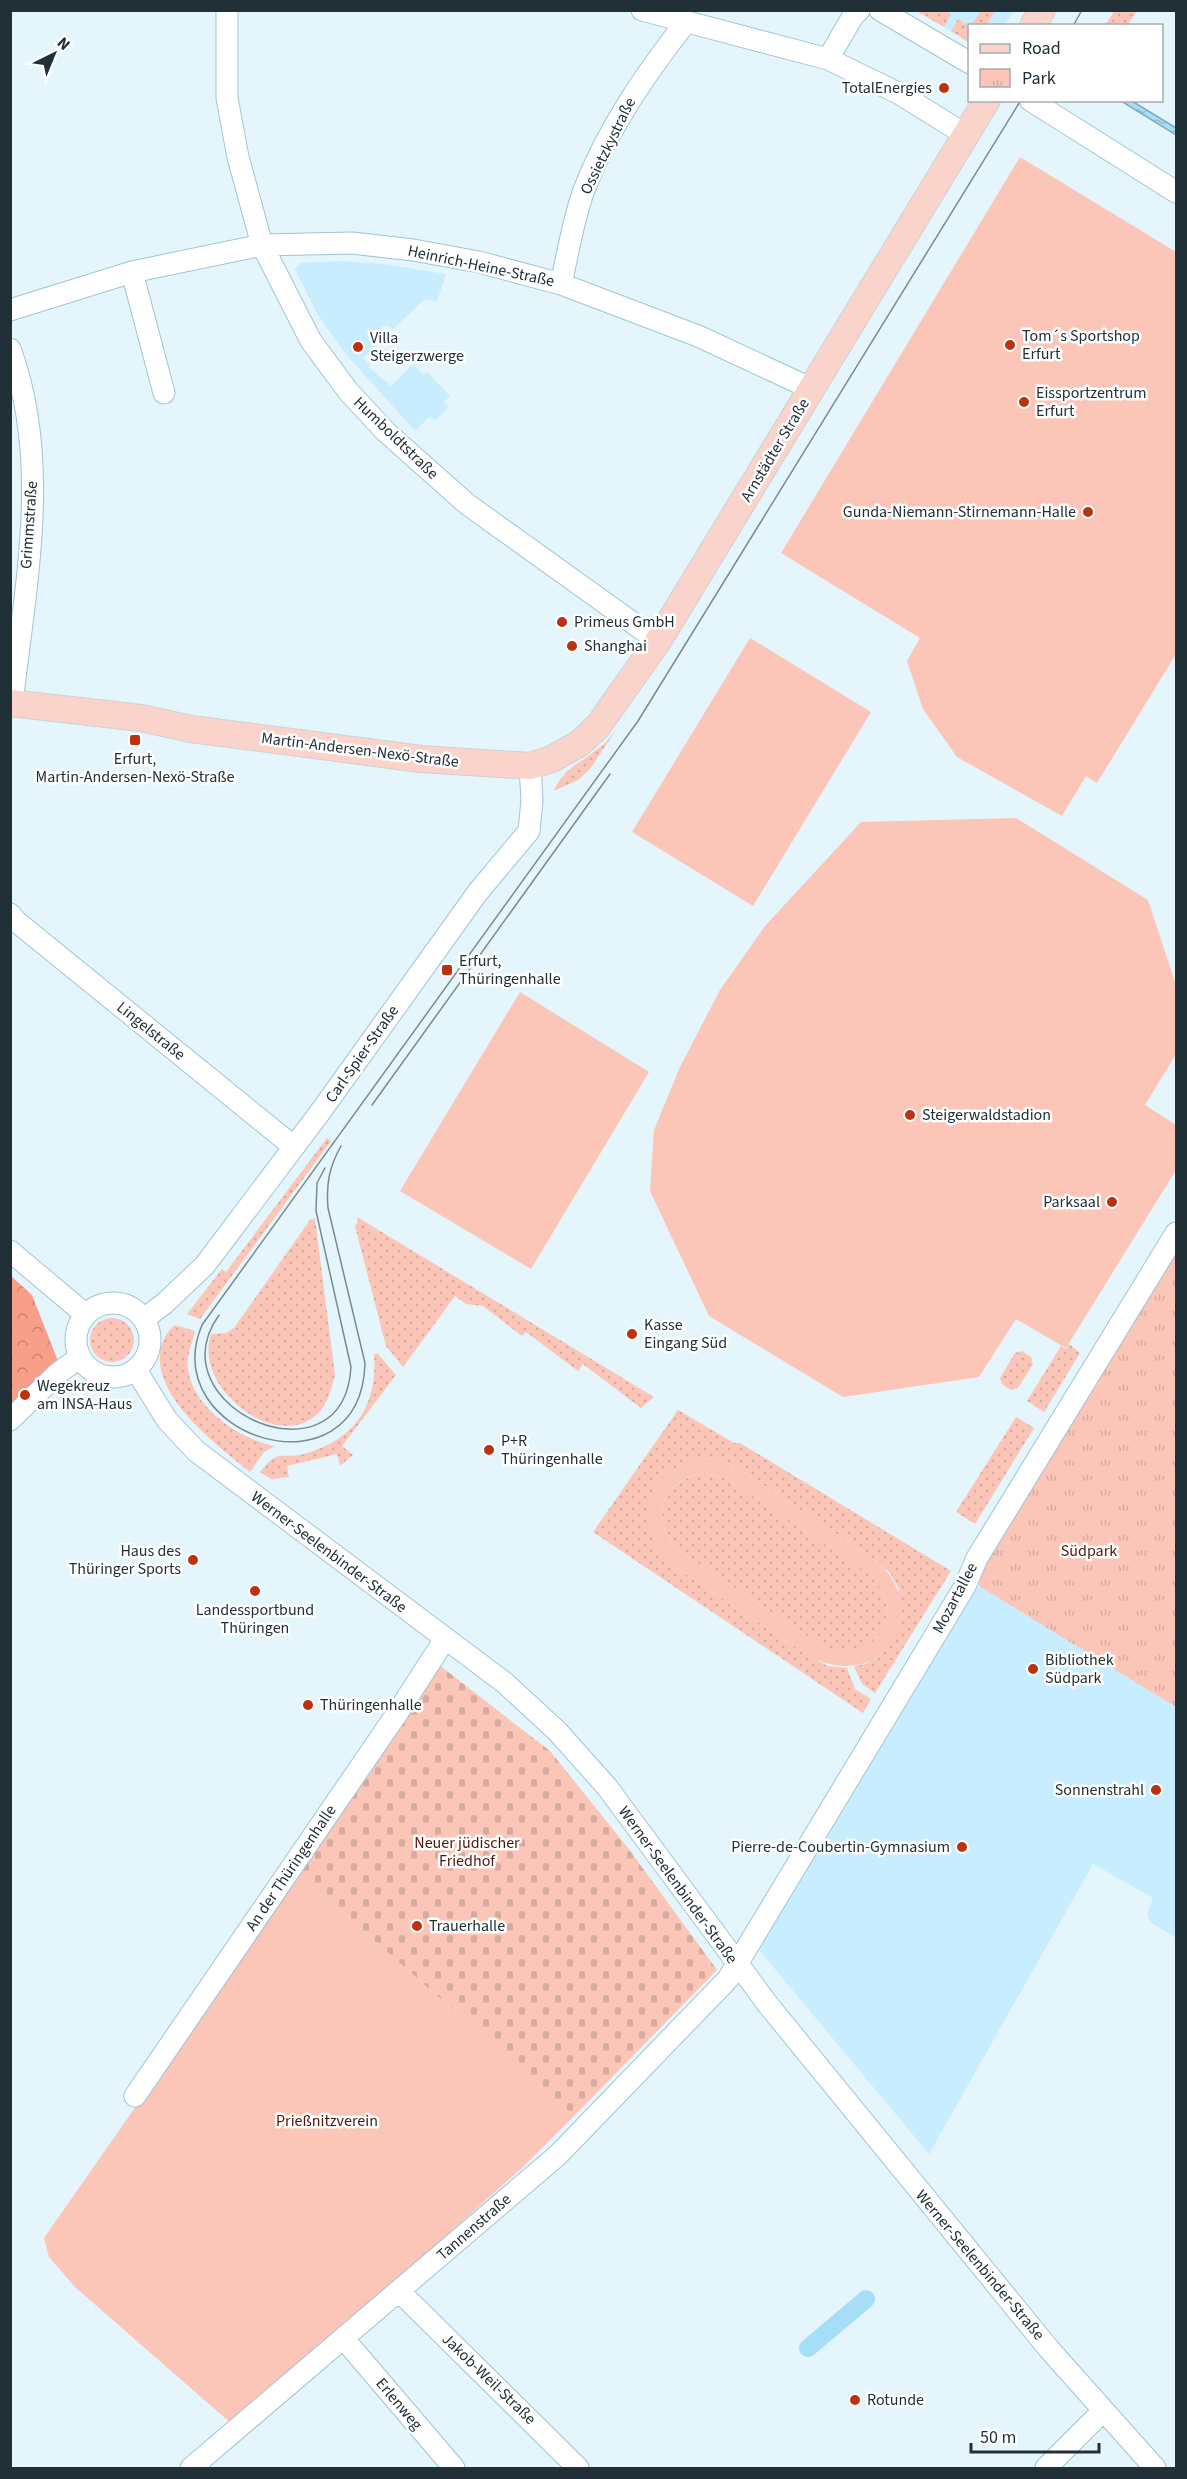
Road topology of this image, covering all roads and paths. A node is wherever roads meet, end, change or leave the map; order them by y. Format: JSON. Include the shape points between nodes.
{"nodes":[{"id":1,"x":227,"y":10,"type":"edge"},
{"id":2,"x":642,"y":10,"type":"edge"},
{"id":3,"x":859,"y":10,"type":"edge"},
{"id":4,"x":880,"y":10,"type":"edge"},
{"id":5,"x":1042,"y":10,"type":"edge"},
{"id":6,"x":686,"y":22,"type":"junction"},
{"id":7,"x":1034,"y":24,"type":"edge"},
{"id":8,"x":828,"y":59,"type":"junction"},
{"id":9,"x":968,"y":62,"type":"edge"},
{"id":10,"x":986,"y":102,"type":"edge"},
{"id":11,"x":1033,"y":102,"type":"edge"},
{"id":12,"x":966,"y":135,"type":"junction"},
{"id":13,"x":1176,"y":192,"type":"edge"},
{"id":14,"x":262,"y":245,"type":"junction"},
{"id":15,"x":132,"y":272,"type":"junction"},
{"id":16,"x":561,"y":284,"type":"junction"},
{"id":17,"x":10,"y":310,"type":"edge"},
{"id":18,"x":10,"y":349,"type":"edge"},
{"id":19,"x":812,"y":389,"type":"junction"},
{"id":20,"x":164,"y":393,"type":"dead end"},
{"id":21,"x":658,"y":641,"type":"junction"},
{"id":22,"x":11,"y":711,"type":"edge"},
{"id":23,"x":530,"y":766,"type":"junction"},
{"id":24,"x":10,"y":914,"type":"edge"},
{"id":25,"x":294,"y":1148,"type":"junction"},
{"id":26,"x":1176,"y":1233,"type":"edge"},
{"id":27,"x":10,"y":1251,"type":"edge"},
{"id":28,"x":86,"y":1315,"type":"junction"},
{"id":29,"x":144,"y":1319,"type":"junction"},
{"id":30,"x":80,"y":1357,"type":"junction"},
{"id":31,"x":136,"y":1370,"type":"junction"},
{"id":32,"x":10,"y":1420,"type":"edge"},
{"id":33,"x":445,"y":1639,"type":"junction"},
{"id":34,"x":736,"y":1965,"type":"junction"},
{"id":35,"x":135,"y":2096,"type":"dead end"},
{"id":36,"x":399,"y":2291,"type":"junction"},
{"id":37,"x":344,"y":2339,"type":"junction"},
{"id":38,"x":1104,"y":2411,"type":"junction"},
{"id":39,"x":191,"y":2469,"type":"edge"},
{"id":40,"x":454,"y":2469,"type":"edge"},
{"id":41,"x":578,"y":2469,"type":"edge"},
{"id":42,"x":1046,"y":2469,"type":"edge"},
{"id":43,"x":1155,"y":2469,"type":"edge"}],
"edges":[{"from":1,"to":14,"type":"street","name":"Humboldtstraße","via":[[227,98]]},
{"from":2,"to":6,"type":"street"},
{"from":3,"to":8,"type":"street"},
{"from":4,"to":9,"type":"street"},
{"from":5,"to":7,"type":"main road"},
{"from":6,"to":8,"type":"street"},
{"from":6,"to":16,"type":"street","name":"Ossietzkystraße","via":[[634,92],[603,149],[584,191]]},
{"from":8,"to":12,"type":"street","via":[[900,94]]},
{"from":10,"to":12,"type":"main road","name":"Arnstädter Straße"},
{"from":11,"to":13,"type":"street"},
{"from":12,"to":19,"type":"main road","name":"Arnstädter Straße"},
{"from":14,"to":15,"type":"street","name":"Heinrich-Heine-Straße"},
{"from":14,"to":16,"type":"street","name":"Heinrich-Heine-Straße","via":[[352,243],[413,250],[479,262]]},
{"from":14,"to":21,"type":"street","name":"Humboldtstraße","via":[[311,341],[348,391],[386,432],[489,521]]},
{"from":15,"to":17,"type":"street","name":"Heinrich-Heine-Straße"},
{"from":15,"to":20,"type":"street"},
{"from":16,"to":19,"type":"street","name":"Heinrich-Heine-Straße","via":[[698,336]]},
{"from":18,"to":22,"type":"street","name":"Grimmstraße","via":[[24,396],[32,468],[31,528]]},
{"from":19,"to":21,"type":"main road","name":"Arnstädter Straße"},
{"from":21,"to":23,"type":"main road","name":"Arnstädter Straße","via":[[598,726],[580,743]]},
{"from":22,"to":23,"type":"main road","name":"Martin-Andersen-Nexö-Straße","via":[[137,730],[191,729],[421,759]]},
{"from":23,"to":25,"type":"street","name":"Carl-Spier-Straße","via":[[529,831],[478,892]]},
{"from":24,"to":25,"type":"street","name":"Lingelstraße"},
{"from":25,"to":29,"type":"street","name":"Carl-Spier-Straße","via":[[205,1265]]},
{"from":26,"to":34,"type":"street","name":"Mozartallee","via":[[977,1558],[965,1586]]},
{"from":27,"to":28,"type":"street"},
{"from":28,"to":29,"type":"street","via":[[99,1305],[111,1303],[124,1304]]},
{"from":28,"to":30,"type":"street","via":[[76,1334]]},
{"from":29,"to":31,"type":"street","via":[[150,1346]]},
{"from":30,"to":31,"type":"street","via":[[100,1375],[121,1376]]},
{"from":30,"to":32,"type":"street"},
{"from":31,"to":33,"type":"street","name":"Werner-Seelenbinder-Straße","via":[[167,1420],[196,1451]]},
{"from":33,"to":34,"type":"street","name":"Werner-Seelenbinder-Straße","via":[[504,1683],[557,1731],[607,1787]]},
{"from":33,"to":35,"type":"street","name":"An der Thüringenhalle"},
{"from":34,"to":36,"type":"street","name":"Tannenstraße","via":[[728,1979],[558,2155]]},
{"from":34,"to":38,"type":"street","name":"Werner-Seelenbinder-Straße","via":[[925,2199]]},
{"from":36,"to":37,"type":"street","name":"Tannenstraße"},
{"from":36,"to":41,"type":"street","name":"Jakob-Weil-Straße"},
{"from":37,"to":39,"type":"street","name":"Tannenstraße"},
{"from":37,"to":40,"type":"street","name":"Erlenweg"},
{"from":38,"to":42,"type":"street"},
{"from":38,"to":43,"type":"street","name":"Werner-Seelenbinder-Straße"}]}
